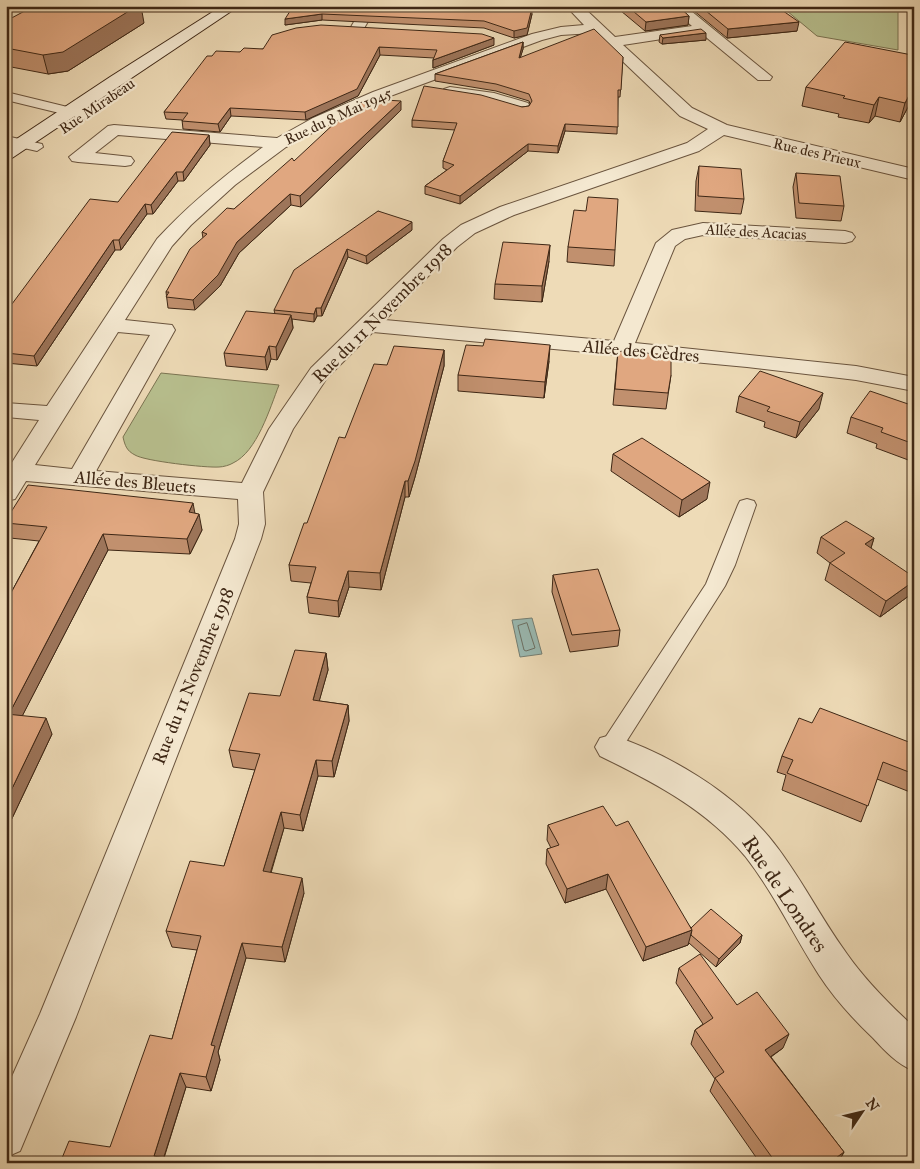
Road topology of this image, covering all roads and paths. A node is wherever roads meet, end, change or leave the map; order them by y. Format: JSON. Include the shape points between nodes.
{"nodes":[{"id":1,"x":197,"y":6,"type":"edge"},
{"id":2,"x":370,"y":6,"type":"edge"},
{"id":3,"x":572,"y":6,"type":"edge"},
{"id":4,"x":676,"y":6,"type":"edge"},
{"id":5,"x":228,"y":9,"type":"edge"},
{"id":6,"x":340,"y":27,"type":"edge"},
{"id":7,"x":358,"y":28,"type":"junction"},
{"id":8,"x":596,"y":28,"type":"junction"},
{"id":9,"x":377,"y":29,"type":"edge"},
{"id":10,"x":704,"y":29,"type":"junction"},
{"id":11,"x":491,"y":36,"type":"edge"},
{"id":12,"x":611,"y":42,"type":"junction"},
{"id":13,"x":514,"y":45,"type":"junction"},
{"id":14,"x":764,"y":77,"type":"dead end"},
{"id":15,"x":408,"y":84,"type":"junction"},
{"id":16,"x":6,"y":96,"type":"edge"},
{"id":17,"x":522,"y":107,"type":"edge"},
{"id":18,"x":78,"y":113,"type":"junction"},
{"id":19,"x":721,"y":129,"type":"junction"},
{"id":20,"x":22,"y":143,"type":"edge"},
{"id":21,"x":280,"y":143,"type":"junction"},
{"id":22,"x":6,"y":154,"type":"edge"},
{"id":23,"x":125,"y":161,"type":"dead end"},
{"id":24,"x":6,"y":168,"type":"edge"},
{"id":25,"x":914,"y":175,"type":"edge"},
{"id":26,"x":845,"y":237,"type":"dead end"},
{"id":27,"x":110,"y":326,"type":"junction"},
{"id":28,"x":368,"y":326,"type":"junction"},
{"id":29,"x":622,"y":349,"type":"junction"},
{"id":30,"x":914,"y":384,"type":"edge"},
{"id":31,"x":6,"y":410,"type":"edge"},
{"id":32,"x":54,"y":414,"type":"junction"},
{"id":33,"x":80,"y":478,"type":"junction"},
{"id":34,"x":13,"y":483,"type":"edge"},
{"id":35,"x":250,"y":492,"type":"junction"},
{"id":36,"x":747,"y":505,"type":"dead end"},
{"id":37,"x":611,"y":747,"type":"joint"},
{"id":38,"x":914,"y":1052,"type":"edge"},
{"id":39,"x":6,"y":1137,"type":"edge"}],
"edges":[{"from":1,"to":5,"type":"lane"},
{"from":2,"to":7,"type":"street"},
{"from":3,"to":8,"type":"street"},
{"from":4,"to":10,"type":"street"},
{"from":5,"to":18,"type":"street","name":"Rue Mirabeau","via":[[184,38],[146,73]]},
{"from":6,"to":7,"type":"street"},
{"from":7,"to":9,"type":"street"},
{"from":8,"to":12,"type":"street"},
{"from":8,"to":13,"type":"street","name":"Rue du 8 Mai 1945","via":[[552,33]]},
{"from":10,"to":12,"type":"street"},
{"from":10,"to":14,"type":"street"},
{"from":11,"to":13,"type":"street"},
{"from":12,"to":19,"type":"street","via":[[686,112]]},
{"from":13,"to":15,"type":"street","name":"Rue du 8 Mai 1945"},
{"from":15,"to":17,"type":"street","via":[[494,98]]},
{"from":15,"to":21,"type":"street","name":"Rue du 8 Mai 1945","via":[[353,106]]},
{"from":16,"to":18,"type":"lane"},
{"from":18,"to":20,"type":"street","name":"Rue Mirabeau"},
{"from":19,"to":25,"type":"street","name":"Rue des Prieux"},
{"from":19,"to":28,"type":"street","name":"Rue du 11 Novembre 1918","via":[[686,150],[507,211],[468,230],[450,243]]},
{"from":20,"to":22,"type":"street","name":"Rue Mirabeau"},
{"from":20,"to":24,"type":"street","name":"Rue Mirabeau"},
{"from":21,"to":23,"type":"street","via":[[114,130],[78,157]]},
{"from":21,"to":27,"type":"street","name":"Rue du 8 Mai 1945","via":[[228,181],[184,221],[164,243]]},
{"from":26,"to":29,"type":"street","name":"Allée des Acacias","via":[[703,229],[678,234],[666,242]]},
{"from":27,"to":32,"type":"street","name":"Rue du 8 Mai 1945"},
{"from":27,"to":33,"type":"street","via":[[164,330]]},
{"from":28,"to":29,"type":"street","name":"Allée des Cèdres"},
{"from":28,"to":35,"type":"street","name":"Rue du 11 Novembre 1918","via":[[319,373],[307,389],[282,429]]},
{"from":29,"to":30,"type":"street","name":"Allée des Cèdres","via":[[856,373]]},
{"from":31,"to":32,"type":"street"},
{"from":32,"to":34,"type":"street","name":"Rue du 8 Mai 1945"},
{"from":33,"to":34,"type":"street","name":"Allée des Bleuets"},
{"from":33,"to":35,"type":"street","name":"Allée des Bleuets"},
{"from":35,"to":39,"type":"street","name":"Rue du 11 Novembre 1918","via":[[252,524],[248,539],[61,1008]]},
{"from":36,"to":37,"type":"lane","via":[[715,586]]},
{"from":37,"to":38,"type":"street","name":"Rue de Londres","via":[[689,786],[746,834],[783,884],[844,979]]}]}
